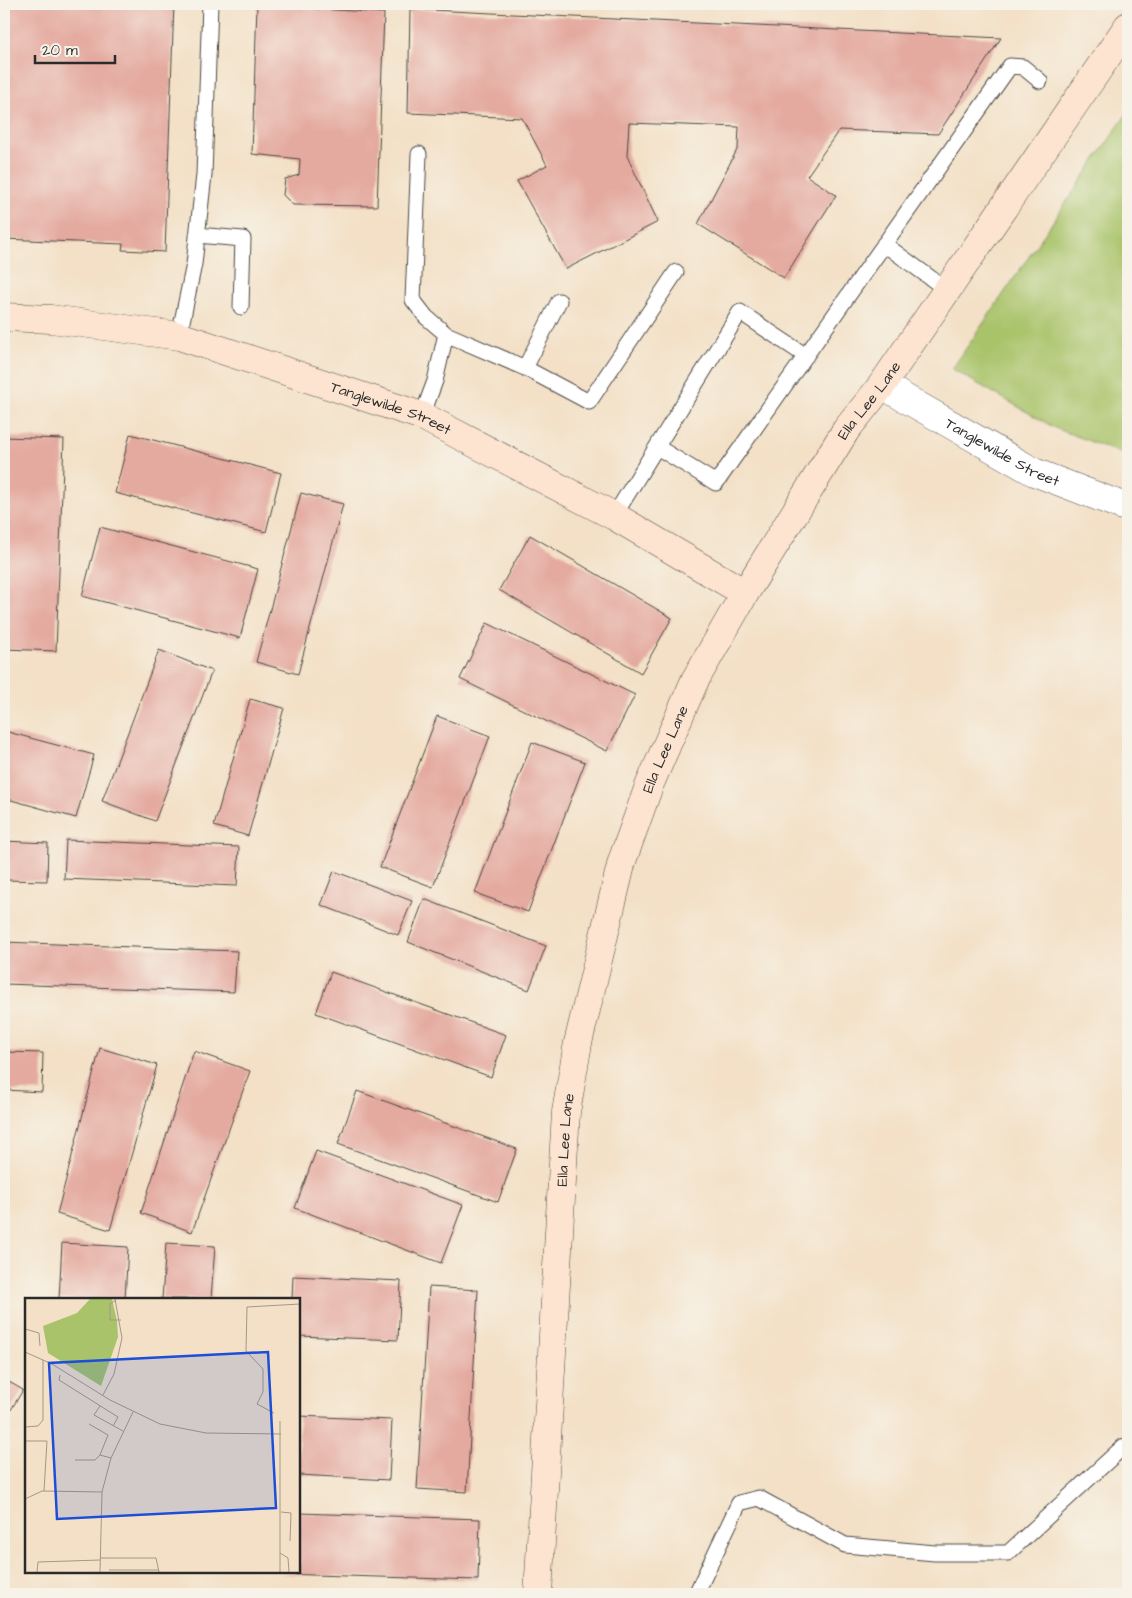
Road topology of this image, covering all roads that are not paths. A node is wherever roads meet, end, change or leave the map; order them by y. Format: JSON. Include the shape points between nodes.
{"nodes":[{"id":1,"x":210,"y":4,"type":"edge"},
{"id":2,"x":1128,"y":26,"type":"edge"},
{"id":3,"x":1040,"y":81,"type":"dead end"},
{"id":4,"x":419,"y":154,"type":"dead end"},
{"id":5,"x":197,"y":235,"type":"junction"},
{"id":6,"x":884,"y":244,"type":"junction"},
{"id":7,"x":676,"y":272,"type":"dead end"},
{"id":8,"x":948,"y":290,"type":"junction"},
{"id":9,"x":559,"y":301,"type":"dead end"},
{"id":10,"x":241,"y":307,"type":"dead end"},
{"id":11,"x":4,"y":317,"type":"edge"},
{"id":12,"x":446,"y":334,"type":"junction"},
{"id":13,"x":179,"y":336,"type":"junction"},
{"id":14,"x":806,"y":356,"type":"junction"},
{"id":15,"x":525,"y":368,"type":"junction"},
{"id":16,"x":882,"y":385,"type":"junction"},
{"id":17,"x":422,"y":416,"type":"junction"},
{"id":18,"x":657,"y":446,"type":"junction"},
{"id":19,"x":1128,"y":508,"type":"edge"},
{"id":20,"x":614,"y":516,"type":"junction"},
{"id":21,"x":745,"y":593,"type":"junction"},
{"id":22,"x":1128,"y":1445,"type":"edge"},
{"id":23,"x":538,"y":1594,"type":"edge"},
{"id":24,"x":696,"y":1594,"type":"edge"}],
"edges":[{"from":1,"to":5,"type":"lane","via":[[204,175]]},
{"from":2,"to":8,"type":"street","name":"Ella Lee Lane"},
{"from":3,"to":6,"type":"lane","via":[[1023,67],[1010,66]]},
{"from":4,"to":12,"type":"lane","via":[[413,300],[426,318]]},
{"from":5,"to":10,"type":"lane","via":[[244,239]]},
{"from":5,"to":13,"type":"lane"},
{"from":6,"to":8,"type":"lane"},
{"from":6,"to":14,"type":"lane"},
{"from":7,"to":15,"type":"lane","via":[[588,402]]},
{"from":8,"to":16,"type":"street","name":"Ella Lee Lane"},
{"from":9,"to":15,"type":"lane"},
{"from":11,"to":13,"type":"street","name":"Tanglewilde Street","via":[[51,319]]},
{"from":12,"to":15,"type":"lane"},
{"from":12,"to":17,"type":"lane","via":[[435,381]]},
{"from":13,"to":17,"type":"street","name":"Tanglewilde Street"},
{"from":14,"to":18,"type":"lane","via":[[716,483]]},
{"from":14,"to":18,"type":"lane","via":[[740,312]]},
{"from":16,"to":19,"type":"street","name":"Tanglewilde Street","via":[[1034,472]]},
{"from":16,"to":21,"type":"street","name":"Ella Lee Lane","via":[[846,430]]},
{"from":17,"to":20,"type":"street","name":"Tanglewilde Street"},
{"from":18,"to":20,"type":"lane"},
{"from":20,"to":21,"type":"street","name":"Tanglewilde Street"},
{"from":21,"to":23,"type":"street","name":"Ella Lee Lane","via":[[695,680],[649,786],[622,861],[578,1043],[566,1112]]},
{"from":22,"to":24,"type":"lane","via":[[1008,1553],[934,1553],[845,1545],[759,1498],[739,1504]]}]}
